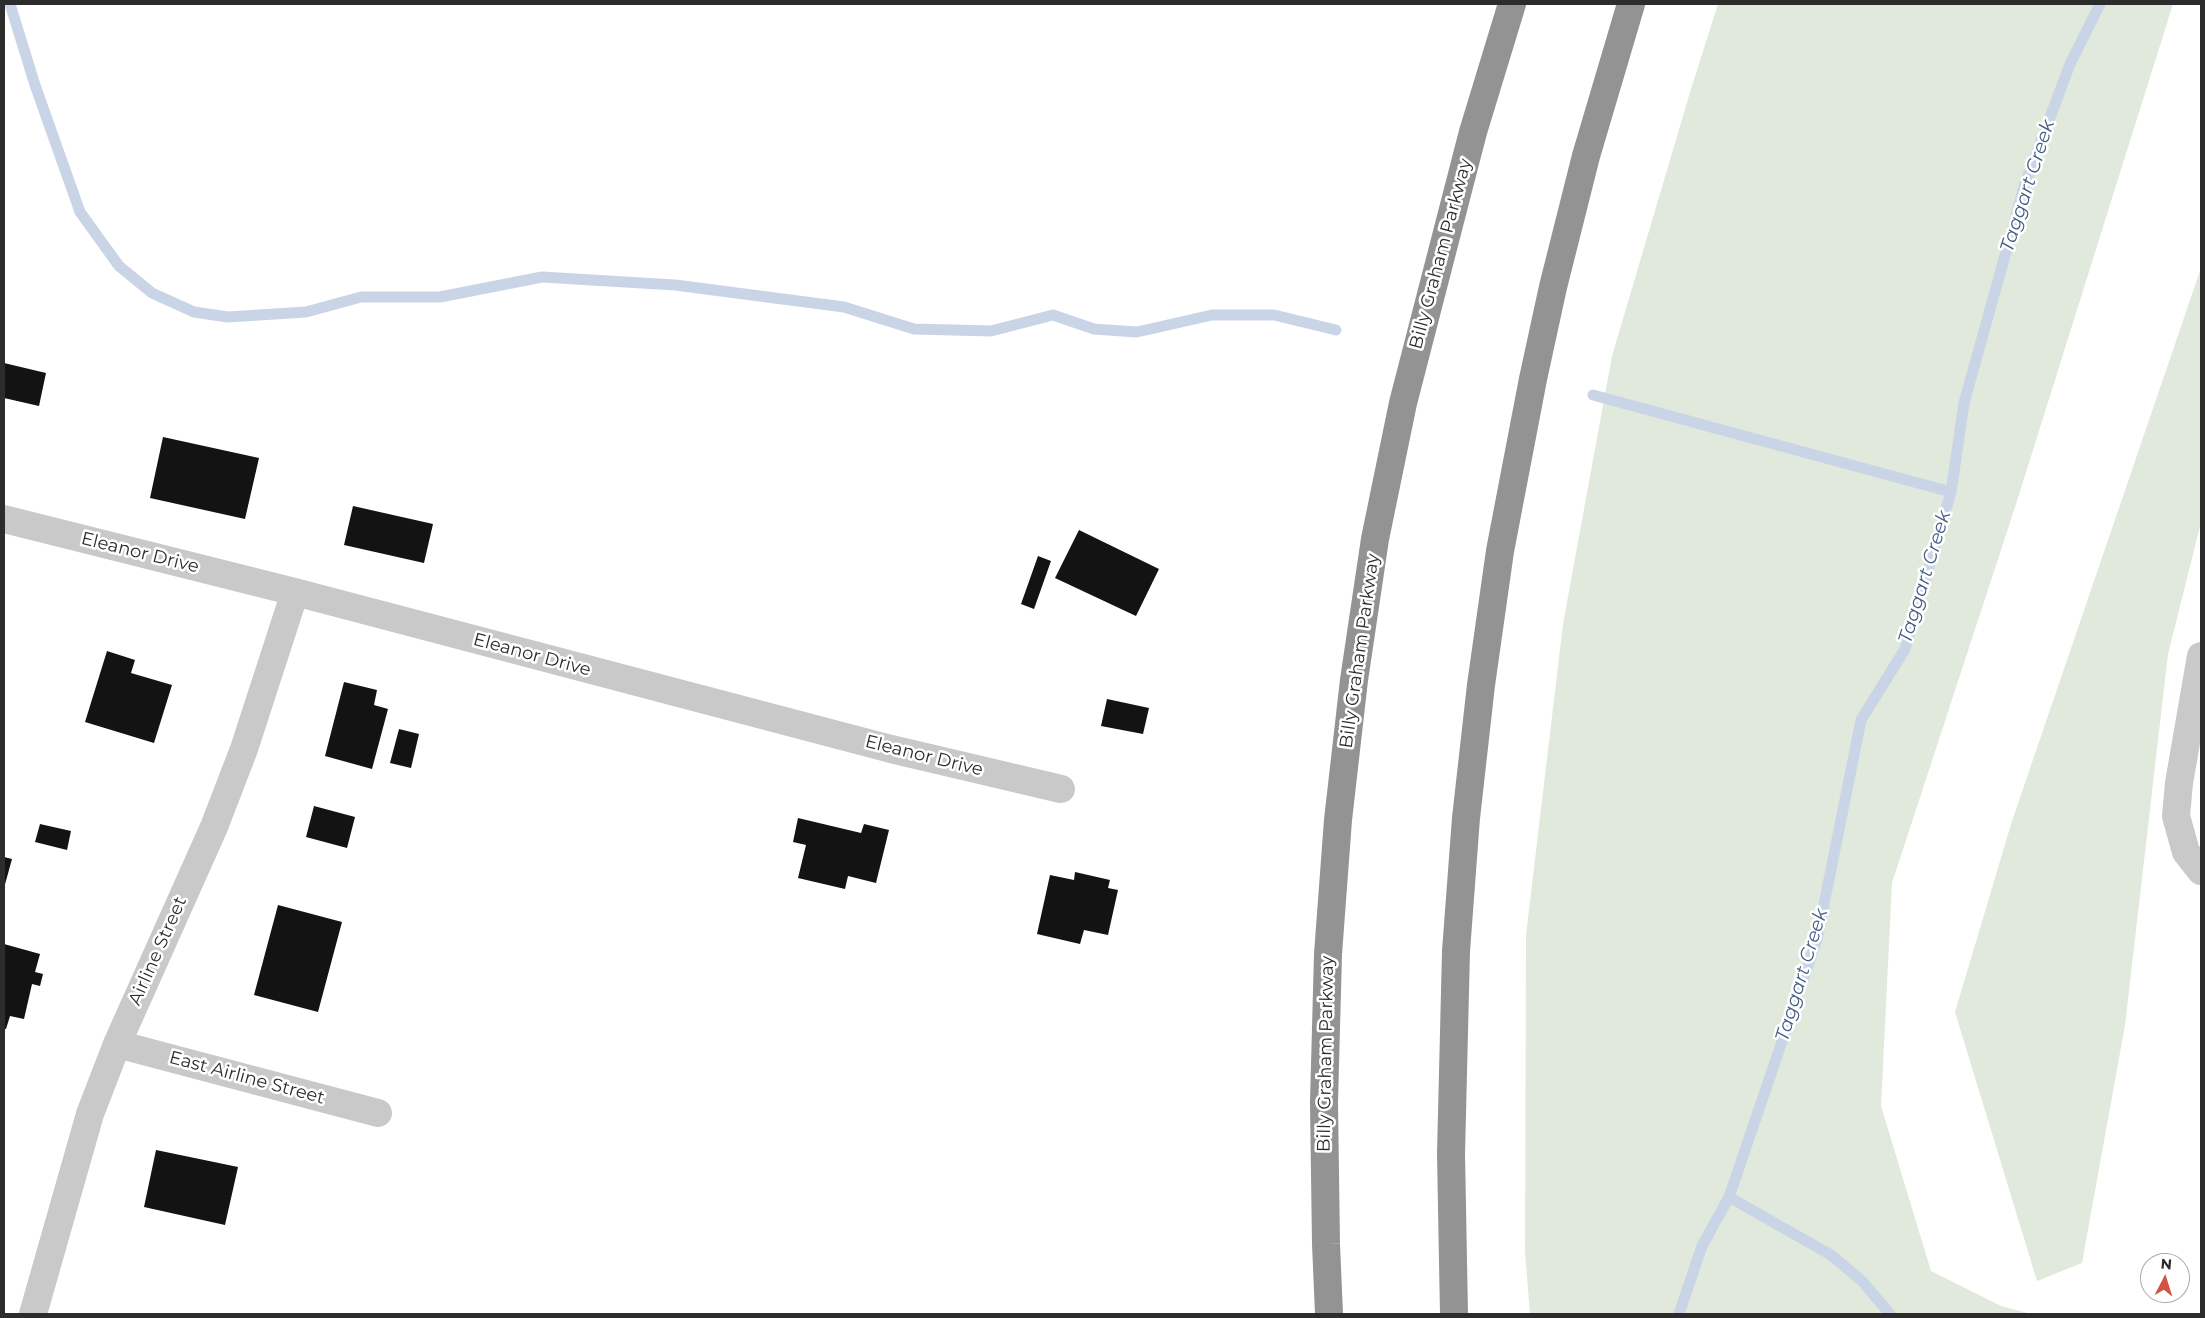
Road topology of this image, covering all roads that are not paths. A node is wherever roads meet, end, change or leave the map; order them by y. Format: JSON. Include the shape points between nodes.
{"nodes":[{"id":1,"x":1512,"y":4,"type":"edge"},
{"id":2,"x":1631,"y":4,"type":"edge"},
{"id":3,"x":4,"y":519,"type":"edge"},
{"id":4,"x":295,"y":592,"type":"junction"},
{"id":5,"x":2201,"y":656,"type":"edge"},
{"id":6,"x":1061,"y":789,"type":"dead end"},
{"id":7,"x":2201,"y":871,"type":"edge"},
{"id":8,"x":117,"y":1044,"type":"junction"},
{"id":9,"x":378,"y":1113,"type":"dead end"},
{"id":10,"x":33,"y":1314,"type":"edge"},
{"id":11,"x":1329,"y":1314,"type":"edge"},
{"id":12,"x":1454,"y":1314,"type":"edge"}],
"edges":[{"from":1,"to":11,"type":"highway","name":"Billy Graham Parkway","via":[[1473,132],[1403,403],[1375,540],[1354,680],[1338,820],[1328,954],[1324,1102]]},
{"from":2,"to":12,"type":"highway","via":[[1586,156],[1553,287],[1500,551],[1481,684],[1456,951],[1451,1154]]},
{"from":3,"to":4,"type":"street","name":"Eleanor Drive"},
{"from":4,"to":6,"type":"street","name":"Eleanor Drive","via":[[891,749]]},
{"from":4,"to":8,"type":"street","name":"Airline Street","via":[[244,749],[214,827]]},
{"from":5,"to":7,"type":"street","via":[[2176,816],[2186,852]]},
{"from":8,"to":9,"type":"street","name":"East Airline Street"},
{"from":8,"to":10,"type":"street","name":"Airline Street","via":[[90,1114]]}]}
